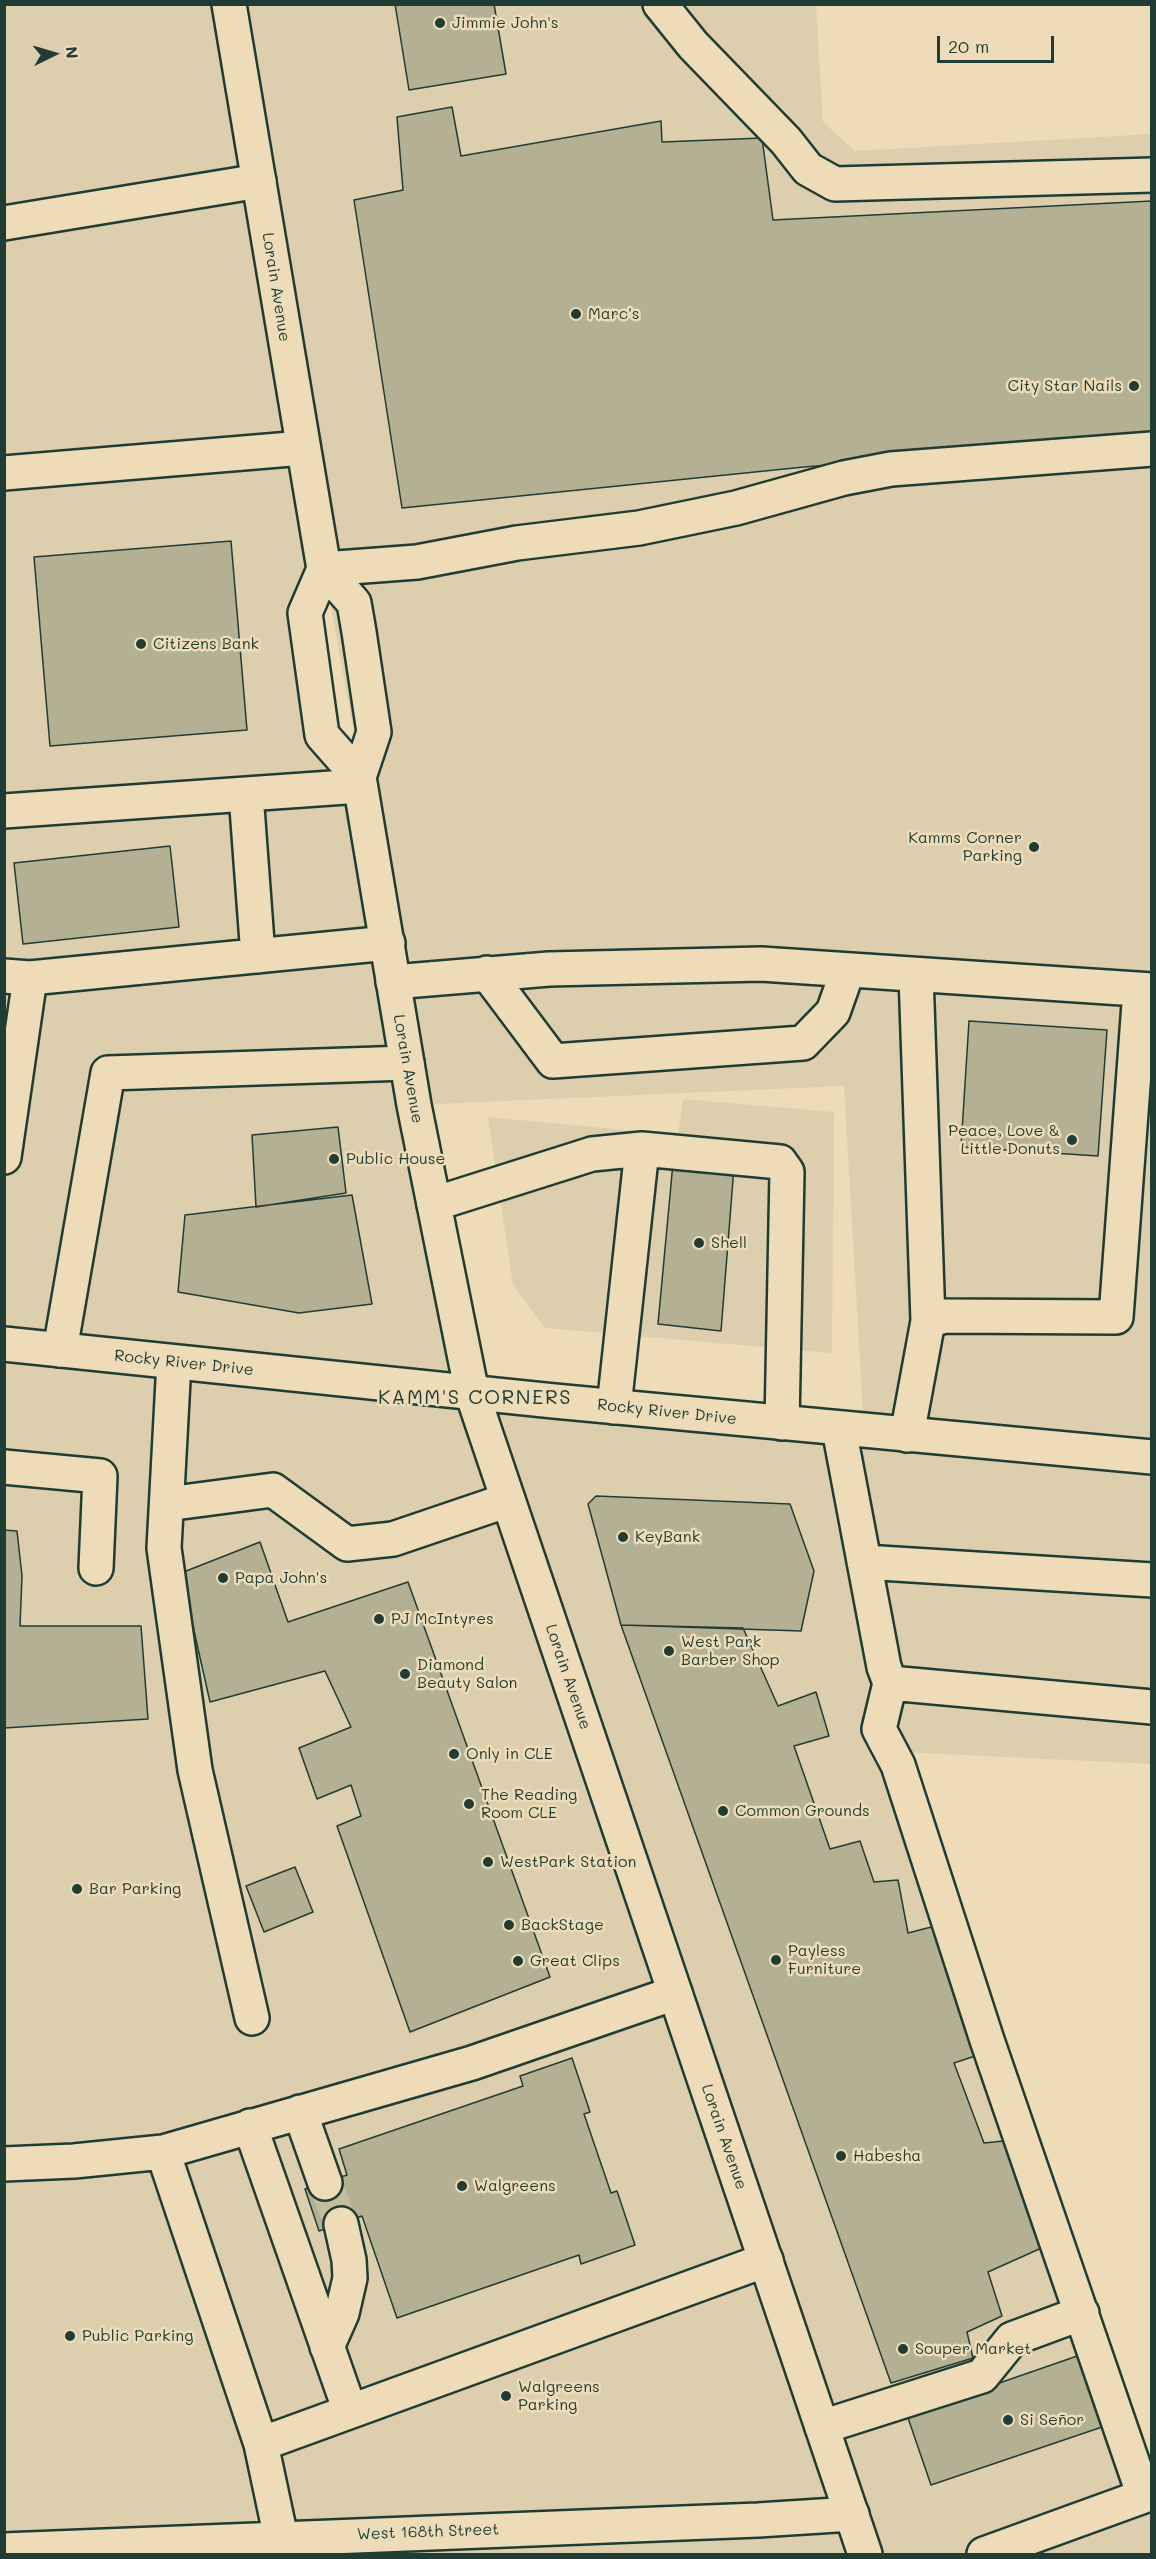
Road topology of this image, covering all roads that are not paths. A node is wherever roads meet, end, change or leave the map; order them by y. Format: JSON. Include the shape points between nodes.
{"nodes":[{"id":1,"x":229,"y":4,"type":"edge"},
{"id":2,"x":660,"y":4,"type":"edge"},
{"id":3,"x":1152,"y":175,"type":"edge"},
{"id":4,"x":259,"y":181,"type":"junction"},
{"id":5,"x":4,"y":223,"type":"edge"},
{"id":6,"x":303,"y":448,"type":"junction"},
{"id":7,"x":1152,"y":449,"type":"edge"},
{"id":8,"x":4,"y":473,"type":"edge"},
{"id":9,"x":324,"y":569,"type":"junction"},
{"id":10,"x":360,"y":781,"type":"junction"},
{"id":11,"x":246,"y":794,"type":"junction"},
{"id":12,"x":4,"y":811,"type":"edge"},
{"id":13,"x":388,"y":943,"type":"junction"},
{"id":14,"x":258,"y":956,"type":"junction"},
{"id":15,"x":848,"y":970,"type":"junction"},
{"id":16,"x":488,"y":974,"type":"junction"},
{"id":17,"x":916,"y":975,"type":"junction"},
{"id":18,"x":17,"y":977,"type":"edge"},
{"id":19,"x":393,"y":982,"type":"junction"},
{"id":20,"x":1146,"y":990,"type":"edge"},
{"id":21,"x":407,"y":1063,"type":"junction"},
{"id":22,"x":642,"y":1149,"type":"junction"},
{"id":23,"x":4,"y":1157,"type":"edge"},
{"id":24,"x":434,"y":1203,"type":"junction"},
{"id":25,"x":928,"y":1320,"type":"junction"},
{"id":26,"x":4,"y":1344,"type":"edge"},
{"id":27,"x":60,"y":1350,"type":"junction"},
{"id":28,"x":174,"y":1362,"type":"junction"},
{"id":29,"x":472,"y":1393,"type":"junction"},
{"id":30,"x":614,"y":1407,"type":"junction"},
{"id":31,"x":782,"y":1423,"type":"junction"},
{"id":32,"x":839,"y":1429,"type":"junction"},
{"id":33,"x":907,"y":1435,"type":"junction"},
{"id":34,"x":1152,"y":1457,"type":"edge"},
{"id":35,"x":4,"y":1467,"type":"edge"},
{"id":36,"x":508,"y":1500,"type":"junction"},
{"id":37,"x":167,"y":1504,"type":"junction"},
{"id":38,"x":864,"y":1562,"type":"junction"},
{"id":39,"x":96,"y":1568,"type":"dead end"},
{"id":40,"x":1152,"y":1580,"type":"edge"},
{"id":41,"x":890,"y":1683,"type":"junction"},
{"id":42,"x":1152,"y":1707,"type":"edge"},
{"id":43,"x":675,"y":1993,"type":"junction"},
{"id":44,"x":252,"y":2018,"type":"dead end"},
{"id":45,"x":300,"y":2112,"type":"junction"},
{"id":46,"x":249,"y":2126,"type":"junction"},
{"id":47,"x":163,"y":2152,"type":"junction"},
{"id":48,"x":4,"y":2155,"type":"edge"},
{"id":49,"x":5,"y":2164,"type":"edge"},
{"id":50,"x":325,"y":2182,"type":"tunnel mouth"},
{"id":51,"x":341,"y":2223,"type":"tunnel mouth"},
{"id":52,"x":766,"y":2260,"type":"junction"},
{"id":53,"x":1082,"y":2313,"type":"junction"},
{"id":54,"x":327,"y":2347,"type":"junction"},
{"id":55,"x":350,"y":2411,"type":"junction"},
{"id":56,"x":822,"y":2427,"type":"junction"},
{"id":57,"x":261,"y":2444,"type":"junction"},
{"id":58,"x":852,"y":2514,"type":"junction"},
{"id":59,"x":281,"y":2538,"type":"junction"},
{"id":60,"x":498,"y":2542,"type":"edge"},
{"id":61,"x":409,"y":2544,"type":"edge"},
{"id":62,"x":4,"y":2550,"type":"edge"},
{"id":63,"x":865,"y":2554,"type":"edge"},
{"id":64,"x":984,"y":2554,"type":"edge"}],
"edges":[{"from":1,"to":4,"type":"main road","name":"Lorain Avenue"},
{"from":2,"to":3,"type":"main road","via":[[808,169],[835,184]]},
{"from":4,"to":5,"type":"main road"},
{"from":4,"to":6,"type":"main road","name":"Lorain Avenue"},
{"from":6,"to":8,"type":"main road"},
{"from":6,"to":9,"type":"main road","name":"Lorain Avenue"},
{"from":7,"to":9,"type":"main road","via":[[891,469],[639,528],[517,543],[417,562]]},
{"from":9,"to":10,"type":"main road","name":"Lorain Avenue","via":[[354,603],[359,632],[374,732]]},
{"from":9,"to":10,"type":"main road","via":[[304,613],[322,735]]},
{"from":10,"to":11,"type":"main road"},
{"from":10,"to":13,"type":"main road","name":"Lorain Avenue"},
{"from":11,"to":12,"type":"main road"},
{"from":11,"to":14,"type":"main road"},
{"from":13,"to":14,"type":"main road"},
{"from":13,"to":19,"type":"main road","name":"Lorain Avenue"},
{"from":14,"to":18,"type":"main road"},
{"from":15,"to":16,"type":"main road","via":[[738,964]]},
{"from":15,"to":16,"type":"main road","via":[[833,1012],[803,1043],[553,1061]]},
{"from":15,"to":17,"type":"main road"},
{"from":16,"to":19,"type":"main road"},
{"from":17,"to":20,"type":"main road"},
{"from":17,"to":25,"type":"main road"},
{"from":18,"to":23,"type":"main road"},
{"from":19,"to":21,"type":"main road","name":"Lorain Avenue"},
{"from":20,"to":25,"type":"main road","via":[[1116,1317],[945,1316]]},
{"from":21,"to":24,"type":"main road","name":"Lorain Avenue"},
{"from":21,"to":27,"type":"main road","via":[[108,1073]]},
{"from":22,"to":24,"type":"main road","via":[[592,1154]]},
{"from":22,"to":30,"type":"main road"},
{"from":22,"to":31,"type":"main road","via":[[780,1162],[787,1172]]},
{"from":24,"to":29,"type":"main road","name":"Lorain Avenue"},
{"from":25,"to":33,"type":"main road"},
{"from":26,"to":27,"type":"main road","name":"Rocky River Drive"},
{"from":27,"to":28,"type":"main road","name":"Rocky River Drive"},
{"from":28,"to":29,"type":"main road","name":"Rocky River Drive"},
{"from":28,"to":37,"type":"main road"},
{"from":29,"to":30,"type":"main road","name":"Rocky River Drive"},
{"from":29,"to":36,"type":"main road","name":"Lorain Avenue"},
{"from":30,"to":31,"type":"main road","name":"Rocky River Drive"},
{"from":31,"to":32,"type":"main road","name":"Rocky River Drive"},
{"from":32,"to":33,"type":"main road","name":"Rocky River Drive"},
{"from":32,"to":38,"type":"main road"},
{"from":33,"to":34,"type":"main road","name":"Rocky River Drive"},
{"from":35,"to":39,"type":"main road","via":[[99,1476]]},
{"from":36,"to":37,"type":"main road","via":[[393,1539],[347,1544],[273,1490]]},
{"from":36,"to":43,"type":"main road","name":"Lorain Avenue"},
{"from":37,"to":44,"type":"main road","via":[[164,1548],[195,1770]]},
{"from":38,"to":40,"type":"main road"},
{"from":38,"to":41,"type":"main road"},
{"from":41,"to":42,"type":"main road"},
{"from":41,"to":53,"type":"main road","via":[[879,1729],[897,1764]]},
{"from":43,"to":45,"type":"main road","via":[[472,2063]]},
{"from":43,"to":52,"type":"main road","name":"Lorain Avenue"},
{"from":45,"to":46,"type":"main road"},
{"from":45,"to":50,"type":"main road"},
{"from":46,"to":47,"type":"main road"},
{"from":46,"to":54,"type":"main road"},
{"from":47,"to":49,"type":"main road","via":[[74,2162]]},
{"from":47,"to":57,"type":"main road"},
{"from":48,"to":49,"type":"main road"},
{"from":51,"to":54,"type":"main road","via":[[350,2278],[342,2313]]},
{"from":52,"to":55,"type":"main road"},
{"from":52,"to":56,"type":"main road","name":"Lorain Avenue"},
{"from":53,"to":56,"type":"main road","via":[[1012,2339],[982,2376]]},
{"from":53,"to":64,"type":"main road","via":[[1144,2496]]},
{"from":54,"to":55,"type":"main road"},
{"from":55,"to":57,"type":"main road"},
{"from":56,"to":58,"type":"main road","name":"Lorain Avenue"},
{"from":57,"to":59,"type":"main road"},
{"from":58,"to":60,"type":"main road","name":"West 168th Street"},
{"from":58,"to":63,"type":"main road","name":"Lorain Avenue"},
{"from":59,"to":61,"type":"main road","name":"West 168th Street"},
{"from":59,"to":62,"type":"main road","name":"West 168th Street"},
{"from":60,"to":61,"type":"main road","name":"West 168th Street"}]}
